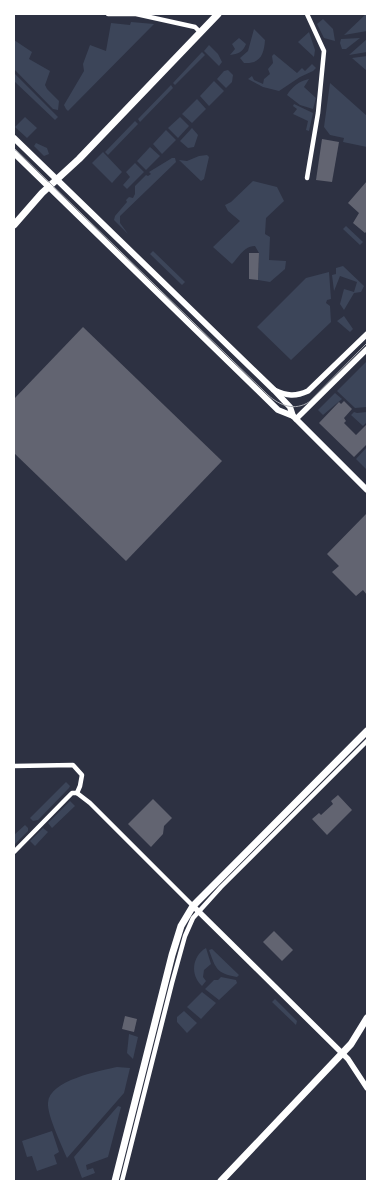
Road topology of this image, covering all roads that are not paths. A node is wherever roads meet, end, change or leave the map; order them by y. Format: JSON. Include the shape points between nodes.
{"nodes":[{"id":1,"x":108,"y":14,"type":"edge"},
{"id":2,"x":218,"y":14,"type":"edge"},
{"id":3,"x":307,"y":14,"type":"edge"},
{"id":4,"x":200,"y":32,"type":"junction"},
{"id":5,"x":14,"y":138,"type":"edge"},
{"id":6,"x":14,"y":153,"type":"edge"},
{"id":7,"x":307,"y":178,"type":"dead end"},
{"id":8,"x":56,"y":180,"type":"junction"},
{"id":9,"x":49,"y":186,"type":"junction"},
{"id":10,"x":14,"y":225,"type":"edge"},
{"id":11,"x":367,"y":334,"type":"edge"},
{"id":12,"x":367,"y":349,"type":"edge"},
{"id":13,"x":274,"y":390,"type":"junction"},
{"id":14,"x":294,"y":418,"type":"junction"},
{"id":15,"x":367,"y":490,"type":"edge"},
{"id":16,"x":367,"y":731,"type":"edge"},
{"id":17,"x":367,"y":741,"type":"edge"},
{"id":18,"x":14,"y":766,"type":"edge"},
{"id":19,"x":77,"y":793,"type":"junction"},
{"id":20,"x":14,"y":852,"type":"edge"},
{"id":21,"x":195,"y":909,"type":"junction"},
{"id":22,"x":367,"y":1018,"type":"edge"},
{"id":23,"x":342,"y":1054,"type":"junction"},
{"id":24,"x":367,"y":1088,"type":"edge"},
{"id":25,"x":115,"y":1181,"type":"edge"},
{"id":26,"x":122,"y":1181,"type":"edge"},
{"id":27,"x":221,"y":1181,"type":"edge"}],
"edges":[{"from":1,"to":4,"type":"street","via":[[136,14],[196,27]]},
{"from":2,"to":4,"type":"main road"},
{"from":3,"to":7,"type":"street","via":[[324,51],[324,70]]},
{"from":4,"to":8,"type":"main road"},
{"from":5,"to":8,"type":"main road"},
{"from":6,"to":9,"type":"main road"},
{"from":8,"to":9,"type":"main road"},
{"from":8,"to":13,"type":"main road"},
{"from":9,"to":10,"type":"main road"},
{"from":9,"to":14,"type":"main road","via":[[278,410]]},
{"from":11,"to":13,"type":"street","via":[[308,391],[292,396]]},
{"from":12,"to":14,"type":"street"},
{"from":13,"to":14,"type":"main road","via":[[290,407]]},
{"from":14,"to":15,"type":"main road"},
{"from":16,"to":21,"type":"main road"},
{"from":17,"to":21,"type":"street"},
{"from":18,"to":19,"type":"street","via":[[72,765],[82,774]]},
{"from":19,"to":20,"type":"street","via":[[72,793]]},
{"from":19,"to":21,"type":"street"},
{"from":21,"to":23,"type":"street"},
{"from":21,"to":25,"type":"main road","via":[[181,926],[172,955]]},
{"from":21,"to":26,"type":"street","via":[[185,936]]},
{"from":22,"to":23,"type":"main road"},
{"from":23,"to":24,"type":"street"},
{"from":23,"to":27,"type":"main road"}]}
